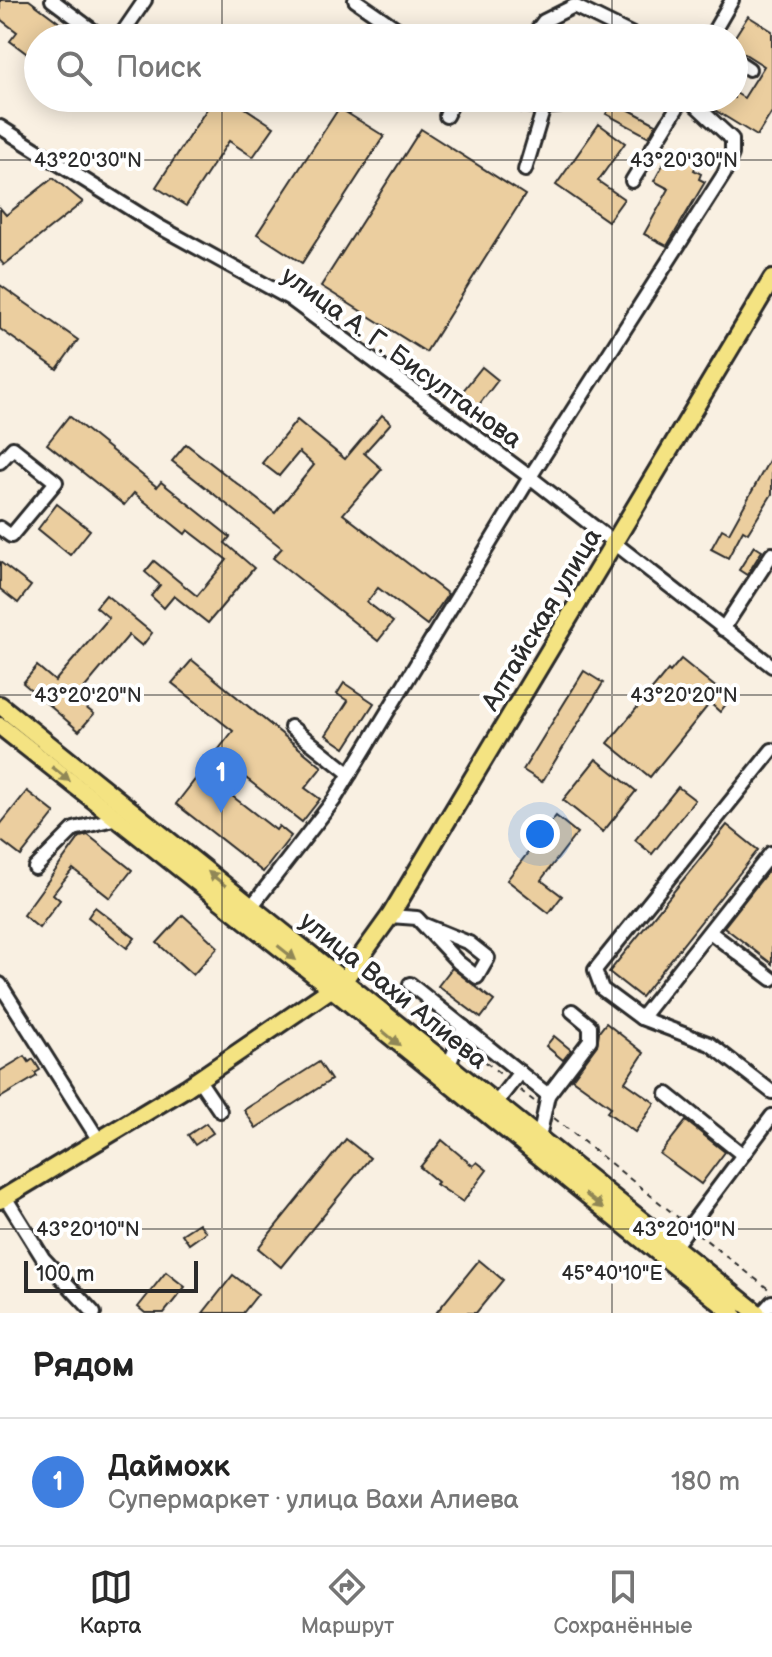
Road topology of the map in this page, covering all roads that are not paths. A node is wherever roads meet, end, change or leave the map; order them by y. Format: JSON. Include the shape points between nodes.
{"nodes":[{"id":1,"x":52,"y":0,"type":"edge"},
{"id":2,"x":145,"y":0,"type":"edge"},
{"id":3,"x":355,"y":0,"type":"edge"},
{"id":4,"x":732,"y":0,"type":"edge"},
{"id":5,"x":84,"y":24,"type":"edge"},
{"id":6,"x":129,"y":24,"type":"edge"},
{"id":7,"x":390,"y":24,"type":"edge"},
{"id":8,"x":542,"y":24,"type":"edge"},
{"id":9,"x":611,"y":24,"type":"edge"},
{"id":10,"x":718,"y":24,"type":"edge"},
{"id":11,"x":448,"y":112,"type":"edge"},
{"id":12,"x":542,"y":112,"type":"edge"},
{"id":13,"x":677,"y":112,"type":"edge"},
{"id":14,"x":701,"y":112,"type":"edge"},
{"id":15,"x":446,"y":116,"type":"dead end"},
{"id":16,"x":0,"y":127,"type":"edge"},
{"id":17,"x":525,"y":170,"type":"dead end"},
{"id":18,"x":632,"y":181,"type":"dead end"},
{"id":19,"x":772,"y":279,"type":"edge"},
{"id":20,"x":0,"y":462,"type":"edge"},
{"id":21,"x":530,"y":477,"type":"junction"},
{"id":22,"x":0,"y":528,"type":"edge"},
{"id":23,"x":614,"y":545,"type":"junction"},
{"id":24,"x":772,"y":554,"type":"edge"},
{"id":25,"x":723,"y":629,"type":"junction"},
{"id":26,"x":772,"y":666,"type":"edge"},
{"id":27,"x":0,"y":705,"type":"edge"},
{"id":28,"x":0,"y":726,"type":"edge"},
{"id":29,"x":291,"y":727,"type":"dead end"},
{"id":30,"x":772,"y":750,"type":"edge"},
{"id":31,"x":768,"y":765,"type":"edge"},
{"id":32,"x":350,"y":774,"type":"junction"},
{"id":33,"x":117,"y":818,"type":"junction"},
{"id":34,"x":771,"y":853,"type":"edge"},
{"id":35,"x":35,"y":868,"type":"dead end"},
{"id":36,"x":251,"y":907,"type":"junction"},
{"id":37,"x":390,"y":916,"type":"junction"},
{"id":38,"x":425,"y":925,"type":"junction"},
{"id":39,"x":710,"y":932,"type":"junction"},
{"id":40,"x":772,"y":979,"type":"edge"},
{"id":41,"x":0,"y":984,"type":"edge"},
{"id":42,"x":338,"y":984,"type":"junction"},
{"id":43,"x":410,"y":984,"type":"dead end"},
{"id":44,"x":572,"y":1011,"type":"dead end"},
{"id":45,"x":641,"y":1018,"type":"junction"},
{"id":46,"x":464,"y":1027,"type":"junction"},
{"id":47,"x":449,"y":1065,"type":"junction"},
{"id":48,"x":516,"y":1077,"type":"junction"},
{"id":49,"x":199,"y":1080,"type":"junction"},
{"id":50,"x":772,"y":1092,"type":"edge"},
{"id":51,"x":667,"y":1094,"type":"dead end"},
{"id":52,"x":548,"y":1095,"type":"junction"},
{"id":53,"x":496,"y":1103,"type":"junction"},
{"id":54,"x":220,"y":1111,"type":"dead end"},
{"id":55,"x":772,"y":1116,"type":"edge"},
{"id":56,"x":539,"y":1138,"type":"junction"},
{"id":57,"x":100,"y":1142,"type":"junction"},
{"id":58,"x":743,"y":1155,"type":"junction"},
{"id":59,"x":3,"y":1199,"type":"edge"},
{"id":60,"x":674,"y":1247,"type":"junction"},
{"id":61,"x":772,"y":1302,"type":"edge"},
{"id":62,"x":94,"y":1313,"type":"edge"},
{"id":63,"x":733,"y":1313,"type":"edge"},
{"id":64,"x":760,"y":1313,"type":"edge"}],
"edges":[{"from":1,"to":5,"type":"street"},
{"from":2,"to":6,"type":"street"},
{"from":3,"to":7,"type":"street"},
{"from":4,"to":10,"type":"street"},
{"from":8,"to":9,"type":"street","via":[[574,6]]},
{"from":11,"to":15,"type":"street"},
{"from":12,"to":17,"type":"street"},
{"from":13,"to":18,"type":"street"},
{"from":14,"to":21,"type":"street","via":[[732,139],[728,164]]},
{"from":16,"to":21,"type":"street","name":"улица А. Г. Бисултанова","via":[[158,226],[289,298]]},
{"from":19,"to":23,"type":"main road","name":"Алтайская улица"},
{"from":20,"to":22,"type":"street","via":[[13,448],[56,482],[11,536]]},
{"from":21,"to":23,"type":"street","name":"улица А. Г. Бисултанова"},
{"from":21,"to":32,"type":"street"},
{"from":23,"to":25,"type":"street","name":"улица А. Г. Бисултанова"},
{"from":23,"to":37,"type":"main road","name":"Алтайская улица"},
{"from":24,"to":25,"type":"street"},
{"from":25,"to":26,"type":"street","name":"улица А. Г. Бисултанова"},
{"from":36,"to":27,"type":"main road","name":"улица Вахи Алиева","one_way":true},
{"from":28,"to":33,"type":"main road","name":"улица Вахи Алиева","one_way":true},
{"from":29,"to":32,"type":"street"},
{"from":30,"to":31,"type":"street"},
{"from":31,"to":45,"type":"street","via":[[595,970],[602,989]]},
{"from":32,"to":36,"type":"street"},
{"from":33,"to":35,"type":"street","via":[[74,829]]},
{"from":33,"to":42,"type":"main road","name":"улица Вахи Алиева","one_way":true},
{"from":34,"to":39,"type":"street"},
{"from":36,"to":42,"type":"main road","name":"улица Вахи Алиева"},
{"from":37,"to":38,"type":"street","via":[[417,918]]},
{"from":37,"to":42,"type":"main road","name":"Алтайская улица"},
{"from":38,"to":38,"type":"street","via":[[469,943],[488,958],[477,977]]},
{"from":39,"to":40,"type":"street"},
{"from":39,"to":45,"type":"street"},
{"from":41,"to":57,"type":"street"},
{"from":42,"to":47,"type":"main road","name":"улица Вахи Алиева"},
{"from":42,"to":49,"type":"main road","name":"Алтайская улица"},
{"from":42,"to":63,"type":"main road","name":"улица Вахи Алиева","one_way":true},
{"from":43,"to":46,"type":"street"},
{"from":44,"to":52,"type":"street","via":[[590,1026],[590,1040]]},
{"from":45,"to":50,"type":"street","via":[[710,1044]]},
{"from":46,"to":47,"type":"street"},
{"from":46,"to":48,"type":"street"},
{"from":47,"to":53,"type":"main road","name":"улица Вахи Алиева"},
{"from":48,"to":52,"type":"street"},
{"from":48,"to":53,"type":"street"},
{"from":49,"to":54,"type":"street"},
{"from":49,"to":57,"type":"main road","name":"Алтайская улица"},
{"from":51,"to":58,"type":"street"},
{"from":52,"to":56,"type":"street"},
{"from":53,"to":56,"type":"main road","name":"улица Вахи Алиева"},
{"from":55,"to":58,"type":"street"},
{"from":56,"to":60,"type":"main road","name":"улица Вахи Алиева"},
{"from":57,"to":59,"type":"main road","name":"Алтайская улица"},
{"from":58,"to":60,"type":"street"},
{"from":59,"to":62,"type":"street","via":[[43,1258]]},
{"from":60,"to":64,"type":"main road","name":"улица Вахи Алиева"},
{"from":61,"to":64,"type":"street"}]}
